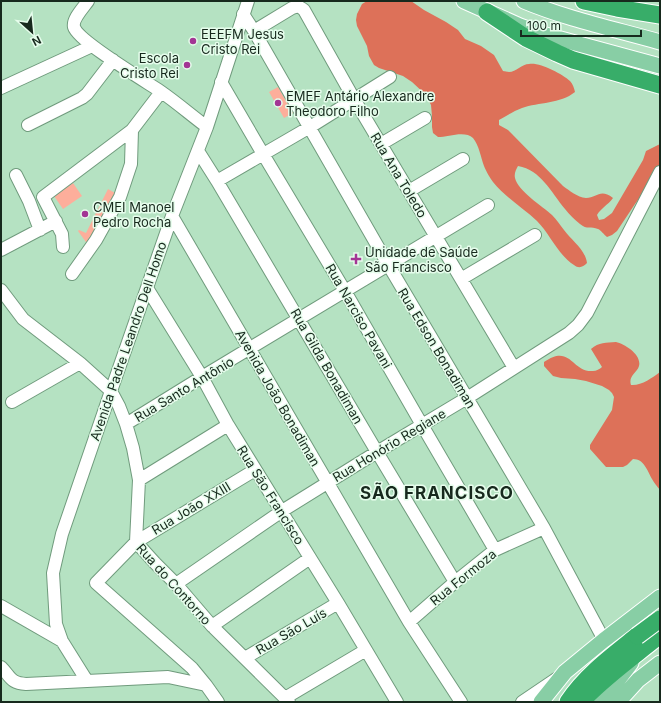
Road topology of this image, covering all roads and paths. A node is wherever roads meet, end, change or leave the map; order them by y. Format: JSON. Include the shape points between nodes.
{"nodes":[{"id":1,"x":88,"y":1,"type":"edge"},
{"id":2,"x":248,"y":1,"type":"edge"},
{"id":3,"x":464,"y":1,"type":"edge"},
{"id":4,"x":524,"y":1,"type":"edge"},
{"id":5,"x":584,"y":1,"type":"edge"},
{"id":6,"x":487,"y":12,"type":"junction"},
{"id":7,"x":244,"y":14,"type":"junction"},
{"id":8,"x":660,"y":15,"type":"edge"},
{"id":9,"x":254,"y":31,"type":"junction"},
{"id":10,"x":660,"y":42,"type":"edge"},
{"id":11,"x":92,"y":46,"type":"junction"},
{"id":12,"x":113,"y":60,"type":"junction"},
{"id":13,"x":660,"y":66,"type":"edge"},
{"id":14,"x":390,"y":77,"type":"dead end"},
{"id":15,"x":221,"y":82,"type":"junction"},
{"id":16,"x":660,"y":85,"type":"edge"},
{"id":17,"x":1,"y":88,"type":"edge"},
{"id":18,"x":161,"y":92,"type":"junction"},
{"id":19,"x":354,"y":99,"type":"junction"},
{"id":20,"x":425,"y":118,"type":"dead end"},
{"id":21,"x":28,"y":125,"type":"dead end"},
{"id":22,"x":207,"y":127,"type":"junction"},
{"id":23,"x":310,"y":128,"type":"junction"},
{"id":24,"x":132,"y":130,"type":"junction"},
{"id":25,"x":381,"y":144,"type":"junction"},
{"id":26,"x":198,"y":151,"type":"junction"},
{"id":27,"x":263,"y":154,"type":"junction"},
{"id":28,"x":463,"y":159,"type":"dead end"},
{"id":29,"x":660,"y":172,"type":"edge"},
{"id":30,"x":16,"y":175,"type":"dead end"},
{"id":31,"x":217,"y":181,"type":"junction"},
{"id":32,"x":409,"y":191,"type":"junction"},
{"id":33,"x":43,"y":197,"type":"junction"},
{"id":34,"x":29,"y":201,"type":"junction"},
{"id":35,"x":488,"y":205,"type":"dead end"},
{"id":36,"x":172,"y":216,"type":"junction"},
{"id":37,"x":56,"y":221,"type":"junction"},
{"id":38,"x":40,"y":230,"type":"junction"},
{"id":39,"x":535,"y":235,"type":"dead end"},
{"id":40,"x":436,"y":236,"type":"junction"},
{"id":41,"x":63,"y":247,"type":"dead end"},
{"id":42,"x":2,"y":248,"type":"edge"},
{"id":43,"x":388,"y":266,"type":"junction"},
{"id":44,"x":72,"y":274,"type":"dead end"},
{"id":45,"x":461,"y":279,"type":"junction"},
{"id":46,"x":147,"y":288,"type":"junction"},
{"id":47,"x":1,"y":290,"type":"edge"},
{"id":48,"x":345,"y":291,"type":"junction"},
{"id":49,"x":299,"y":319,"type":"junction"},
{"id":50,"x":249,"y":349,"type":"junction"},
{"id":51,"x":80,"y":363,"type":"junction"},
{"id":52,"x":514,"y":368,"type":"junction"},
{"id":53,"x":202,"y":377,"type":"junction"},
{"id":54,"x":110,"y":391,"type":"junction"},
{"id":55,"x":467,"y":398,"type":"junction"},
{"id":56,"x":12,"y":402,"type":"dead end"},
{"id":57,"x":126,"y":424,"type":"junction"},
{"id":58,"x":228,"y":425,"type":"junction"},
{"id":59,"x":422,"y":425,"type":"junction"},
{"id":60,"x":377,"y":452,"type":"junction"},
{"id":61,"x":255,"y":470,"type":"junction"},
{"id":62,"x":139,"y":480,"type":"junction"},
{"id":63,"x":327,"y":482,"type":"junction"},
{"id":64,"x":282,"y":511,"type":"junction"},
{"id":65,"x":544,"y":528,"type":"junction"},
{"id":66,"x":136,"y":542,"type":"junction"},
{"id":67,"x":495,"y":550,"type":"junction"},
{"id":68,"x":310,"y":558,"type":"junction"},
{"id":69,"x":455,"y":582,"type":"junction"},
{"id":70,"x":176,"y":584,"type":"junction"},
{"id":71,"x":660,"y":598,"type":"edge"},
{"id":72,"x":338,"y":603,"type":"junction"},
{"id":73,"x":1,"y":606,"type":"edge"},
{"id":74,"x":660,"y":619,"type":"edge"},
{"id":75,"x":630,"y":621,"type":"junction"},
{"id":76,"x":408,"y":622,"type":"junction"},
{"id":77,"x":660,"y":622,"type":"edge"},
{"id":78,"x":212,"y":626,"type":"junction"},
{"id":79,"x":660,"y":636,"type":"edge"},
{"id":80,"x":604,"y":640,"type":"junction"},
{"id":81,"x":62,"y":641,"type":"junction"},
{"id":82,"x":640,"y":646,"type":"junction"},
{"id":83,"x":366,"y":650,"type":"junction"},
{"id":84,"x":245,"y":658,"type":"junction"},
{"id":85,"x":660,"y":663,"type":"edge"},
{"id":86,"x":1,"y":667,"type":"edge"},
{"id":87,"x":565,"y":672,"type":"junction"},
{"id":88,"x":87,"y":680,"type":"junction"},
{"id":89,"x":206,"y":685,"type":"junction"},
{"id":90,"x":287,"y":700,"type":"edge"},
{"id":91,"x":218,"y":702,"type":"edge"},
{"id":92,"x":397,"y":702,"type":"edge"},
{"id":93,"x":461,"y":702,"type":"edge"},
{"id":94,"x":522,"y":702,"type":"edge"},
{"id":95,"x":541,"y":702,"type":"edge"},
{"id":96,"x":568,"y":702,"type":"edge"},
{"id":97,"x":580,"y":702,"type":"edge"},
{"id":98,"x":601,"y":702,"type":"edge"},
{"id":99,"x":618,"y":702,"type":"edge"}],
"edges":[{"from":1,"to":11,"type":"street","via":[[73,25]]},
{"from":2,"to":7,"type":"street","name":"Avenida Padre Leandro Dell Homo"},
{"from":3,"to":6,"type":"main road"},
{"from":4,"to":10,"type":"main road","via":[[585,22]]},
{"from":5,"to":8,"type":"highway"},
{"from":6,"to":13,"type":"main road","via":[[542,34]]},
{"from":6,"to":16,"type":"highway","via":[[526,38],[573,60]]},
{"from":7,"to":9,"type":"street","name":"Rua Edson Bonadiman"},
{"from":7,"to":15,"type":"street","name":"Avenida Padre Leandro Dell Homo"},
{"from":9,"to":19,"type":"street","name":"Rua Ana Toledo","via":[[292,8],[300,6]]},
{"from":9,"to":23,"type":"street","name":"Rua Edson Bonadiman"},
{"from":11,"to":12,"type":"street"},
{"from":11,"to":17,"type":"street"},
{"from":12,"to":18,"type":"street"},
{"from":12,"to":21,"type":"street","via":[[82,98]]},
{"from":14,"to":19,"type":"street"},
{"from":15,"to":22,"type":"street","name":"Avenida Padre Leandro Dell Homo"},
{"from":15,"to":27,"type":"street","name":"Rua Narciso Pavani"},
{"from":18,"to":22,"type":"street"},
{"from":18,"to":24,"type":"street"},
{"from":19,"to":23,"type":"street"},
{"from":19,"to":25,"type":"street","name":"Rua Ana Toledo"},
{"from":20,"to":25,"type":"street"},
{"from":22,"to":26,"type":"street","name":"Avenida Padre Leandro Dell Homo"},
{"from":23,"to":27,"type":"street"},
{"from":23,"to":43,"type":"street","name":"Rua Edson Bonadiman"},
{"from":24,"to":33,"type":"street"},
{"from":24,"to":44,"type":"street","via":[[131,164],[120,197],[96,240]]},
{"from":25,"to":32,"type":"street","name":"Rua Ana Toledo"},
{"from":26,"to":31,"type":"street","name":"Rua Gilda Bonadiman"},
{"from":26,"to":36,"type":"street","name":"Avenida Padre Leandro Dell Homo"},
{"from":27,"to":31,"type":"street"},
{"from":27,"to":48,"type":"street","name":"Rua Narciso Pavani"},
{"from":28,"to":32,"type":"street"},
{"from":29,"to":52,"type":"street","name":"Rua Honório Regiane","via":[[587,313],[569,333]]},
{"from":30,"to":34,"type":"street"},
{"from":31,"to":49,"type":"street","name":"Rua Gilda Bonadiman"},
{"from":32,"to":40,"type":"street","name":"Rua Ana Toledo"},
{"from":33,"to":34,"type":"street"},
{"from":33,"to":37,"type":"street"},
{"from":34,"to":38,"type":"street"},
{"from":35,"to":40,"type":"street","name":"Rua Santo Antônio"},
{"from":36,"to":46,"type":"street","name":"Avenida Padre Leandro Dell Homo"},
{"from":36,"to":50,"type":"street","name":"Avenida João Bonadiman"},
{"from":37,"to":38,"type":"street"},
{"from":37,"to":41,"type":"street","via":[[62,234]]},
{"from":38,"to":42,"type":"street"},
{"from":39,"to":45,"type":"street"},
{"from":40,"to":43,"type":"street","name":"Rua Santo Antônio"},
{"from":40,"to":45,"type":"street","name":"Rua Ana Toledo"},
{"from":43,"to":48,"type":"street","name":"Rua Santo Antônio"},
{"from":43,"to":55,"type":"street","name":"Rua Edson Bonadiman"},
{"from":45,"to":52,"type":"street","name":"Rua Ana Toledo"},
{"from":46,"to":53,"type":"street","name":"Rua São Francisco"},
{"from":46,"to":54,"type":"street","name":"Avenida Padre Leandro Dell Homo"},
{"from":47,"to":51,"type":"street","name":"Rua do Contorno","via":[[23,319]]},
{"from":48,"to":49,"type":"street","name":"Rua Santo Antônio"},
{"from":48,"to":59,"type":"street","name":"Rua Narciso Pavani"},
{"from":49,"to":50,"type":"street","name":"Rua Santo Antônio"},
{"from":49,"to":60,"type":"street","name":"Rua Gilda Bonadiman"},
{"from":50,"to":53,"type":"street","name":"Rua Santo Antônio"},
{"from":50,"to":63,"type":"street","name":"Avenida João Bonadiman"},
{"from":51,"to":54,"type":"street","name":"Rua do Contorno"},
{"from":51,"to":56,"type":"street"},
{"from":52,"to":55,"type":"street","name":"Rua Honório Regiane"},
{"from":53,"to":57,"type":"street","name":"Rua Santo Antônio"},
{"from":53,"to":58,"type":"street","name":"Rua São Francisco"},
{"from":54,"to":57,"type":"street","name":"Rua do Contorno"},
{"from":54,"to":81,"type":"street","name":"Avenida Padre Leandro Dell Homo","via":[[62,534],[53,573],[56,624]]},
{"from":55,"to":59,"type":"street","name":"Rua Honório Regiane"},
{"from":55,"to":65,"type":"street","name":"Rua Edson Bonadiman"},
{"from":57,"to":62,"type":"street","name":"Rua do Contorno"},
{"from":58,"to":61,"type":"street","name":"Rua São Francisco"},
{"from":58,"to":62,"type":"street"},
{"from":59,"to":60,"type":"street","name":"Rua Honório Regiane"},
{"from":59,"to":67,"type":"street","name":"Rua Narciso Pavani"},
{"from":60,"to":63,"type":"street","name":"Rua Honório Regiane"},
{"from":60,"to":69,"type":"street","name":"Rua Gilda Bonadiman"},
{"from":61,"to":64,"type":"street","name":"Rua São Francisco"},
{"from":61,"to":66,"type":"street","name":"Rua João XXIII"},
{"from":62,"to":66,"type":"street","name":"Rua do Contorno"},
{"from":63,"to":64,"type":"street","name":"Rua Honório Regiane"},
{"from":63,"to":76,"type":"street","name":"Avenida João Bonadiman"},
{"from":64,"to":68,"type":"street","name":"Rua São Francisco"},
{"from":64,"to":70,"type":"street","name":"Rua Honório Regiane"},
{"from":65,"to":67,"type":"street","name":"Rua Formoza"},
{"from":65,"to":80,"type":"street","name":"Rua Edson Bonadiman"},
{"from":66,"to":70,"type":"street","name":"Rua do Contorno"},
{"from":66,"to":89,"type":"street","name":"Rua João XXIII","via":[[96,583],[192,668]]},
{"from":67,"to":69,"type":"street","name":"Rua Formoza"},
{"from":68,"to":72,"type":"street","name":"Rua São Francisco"},
{"from":68,"to":78,"type":"street"},
{"from":69,"to":76,"type":"street","name":"Rua Formoza"},
{"from":70,"to":78,"type":"street","name":"Rua do Contorno"},
{"from":71,"to":75,"type":"main road"},
{"from":72,"to":83,"type":"street","name":"Rua São Francisco"},
{"from":72,"to":84,"type":"street","name":"Rua São Luís"},
{"from":73,"to":81,"type":"street"},
{"from":74,"to":82,"type":"highway","bridge":true},
{"from":75,"to":77,"type":"main road","via":[[646,617]]},
{"from":75,"to":80,"type":"main road"},
{"from":76,"to":93,"type":"street","name":"Avenida João Bonadiman"},
{"from":78,"to":84,"type":"street","name":"Rua do Contorno"},
{"from":79,"to":82,"type":"highway"},
{"from":80,"to":87,"type":"main road"},
{"from":81,"to":88,"type":"street","name":"Avenida Padre Leandro Dell Homo"},
{"from":82,"to":96,"type":"highway","via":[[612,656],[588,678]]},
{"from":82,"to":97,"type":"highway"},
{"from":82,"to":98,"type":"main road"},
{"from":83,"to":90,"type":"street"},
{"from":83,"to":92,"type":"street","name":"Rua São Francisco"},
{"from":84,"to":90,"type":"street","name":"Rua do Contorno"},
{"from":85,"to":99,"type":"main road","via":[[638,680]]},
{"from":86,"to":88,"type":"street","via":[[17,683]]},
{"from":87,"to":94,"type":"street"},
{"from":87,"to":95,"type":"main road"},
{"from":88,"to":89,"type":"street","via":[[168,677]]},
{"from":89,"to":91,"type":"street"}]}
